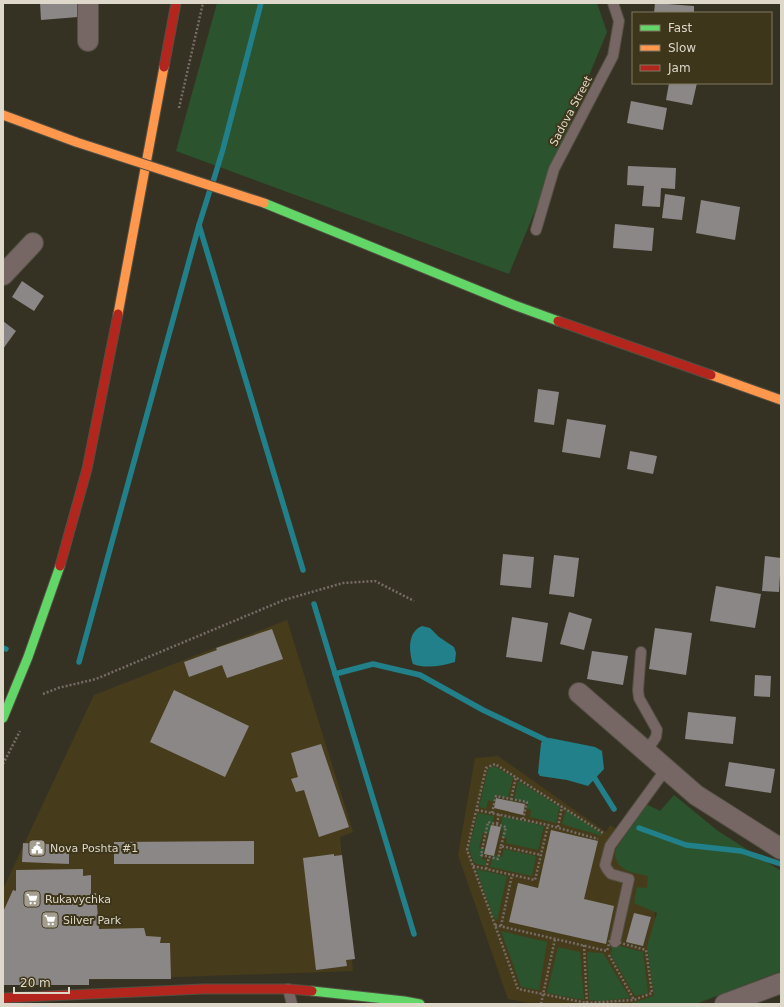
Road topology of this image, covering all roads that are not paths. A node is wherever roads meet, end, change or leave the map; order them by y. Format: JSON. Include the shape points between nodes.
{"nodes":[{"id":1,"x":88,"y":3,"type":"edge"},
{"id":2,"x":176,"y":3,"type":"edge"},
{"id":3,"x":613,"y":3,"type":"edge"},
{"id":4,"x":88,"y":41,"type":"dead end"},
{"id":5,"x":3,"y":115,"type":"edge"},
{"id":6,"x":536,"y":230,"type":"dead end"},
{"id":7,"x":33,"y":243,"type":"dead end"},
{"id":8,"x":3,"y":275,"type":"edge"},
{"id":9,"x":781,"y":400,"type":"edge"},
{"id":10,"x":641,"y":652,"type":"dead end"},
{"id":11,"x":579,"y":693,"type":"dead end"},
{"id":12,"x":3,"y":718,"type":"edge"},
{"id":13,"x":646,"y":752,"type":"junction"},
{"id":14,"x":666,"y":769,"type":"junction"},
{"id":15,"x":781,"y":849,"type":"edge"},
{"id":16,"x":615,"y":942,"type":"road end"},
{"id":17,"x":781,"y":983,"type":"edge"},
{"id":18,"x":288,"y":989,"type":"junction"},
{"id":19,"x":3,"y":998,"type":"edge"},
{"id":20,"x":292,"y":1004,"type":"edge"},
{"id":21,"x":420,"y":1004,"type":"edge"},
{"id":22,"x":725,"y":1004,"type":"edge"}],
"edges":[{"from":1,"to":4,"type":"street"},
{"from":2,"to":12,"type":"main road","via":[[87,469],[48,607]]},
{"from":3,"to":6,"type":"lane","name":"Sadova Street","via":[[619,21],[613,56],[554,169]]},
{"from":5,"to":9,"type":"main road","bridge":true,"via":[[76,142],[264,202],[514,305]]},
{"from":7,"to":8,"type":"street"},
{"from":10,"to":13,"type":"lane","via":[[639,698],[657,730],[656,737]]},
{"from":11,"to":13,"type":"street"},
{"from":13,"to":14,"type":"street"},
{"from":14,"to":15,"type":"street","via":[[696,795]]},
{"from":14,"to":16,"type":"lane","via":[[612,843],[605,864],[611,874],[634,881]]},
{"from":17,"to":22,"type":"street"},
{"from":18,"to":19,"type":"main road","via":[[203,989]]},
{"from":18,"to":20,"type":"lane"},
{"from":18,"to":21,"type":"main road"}]}
